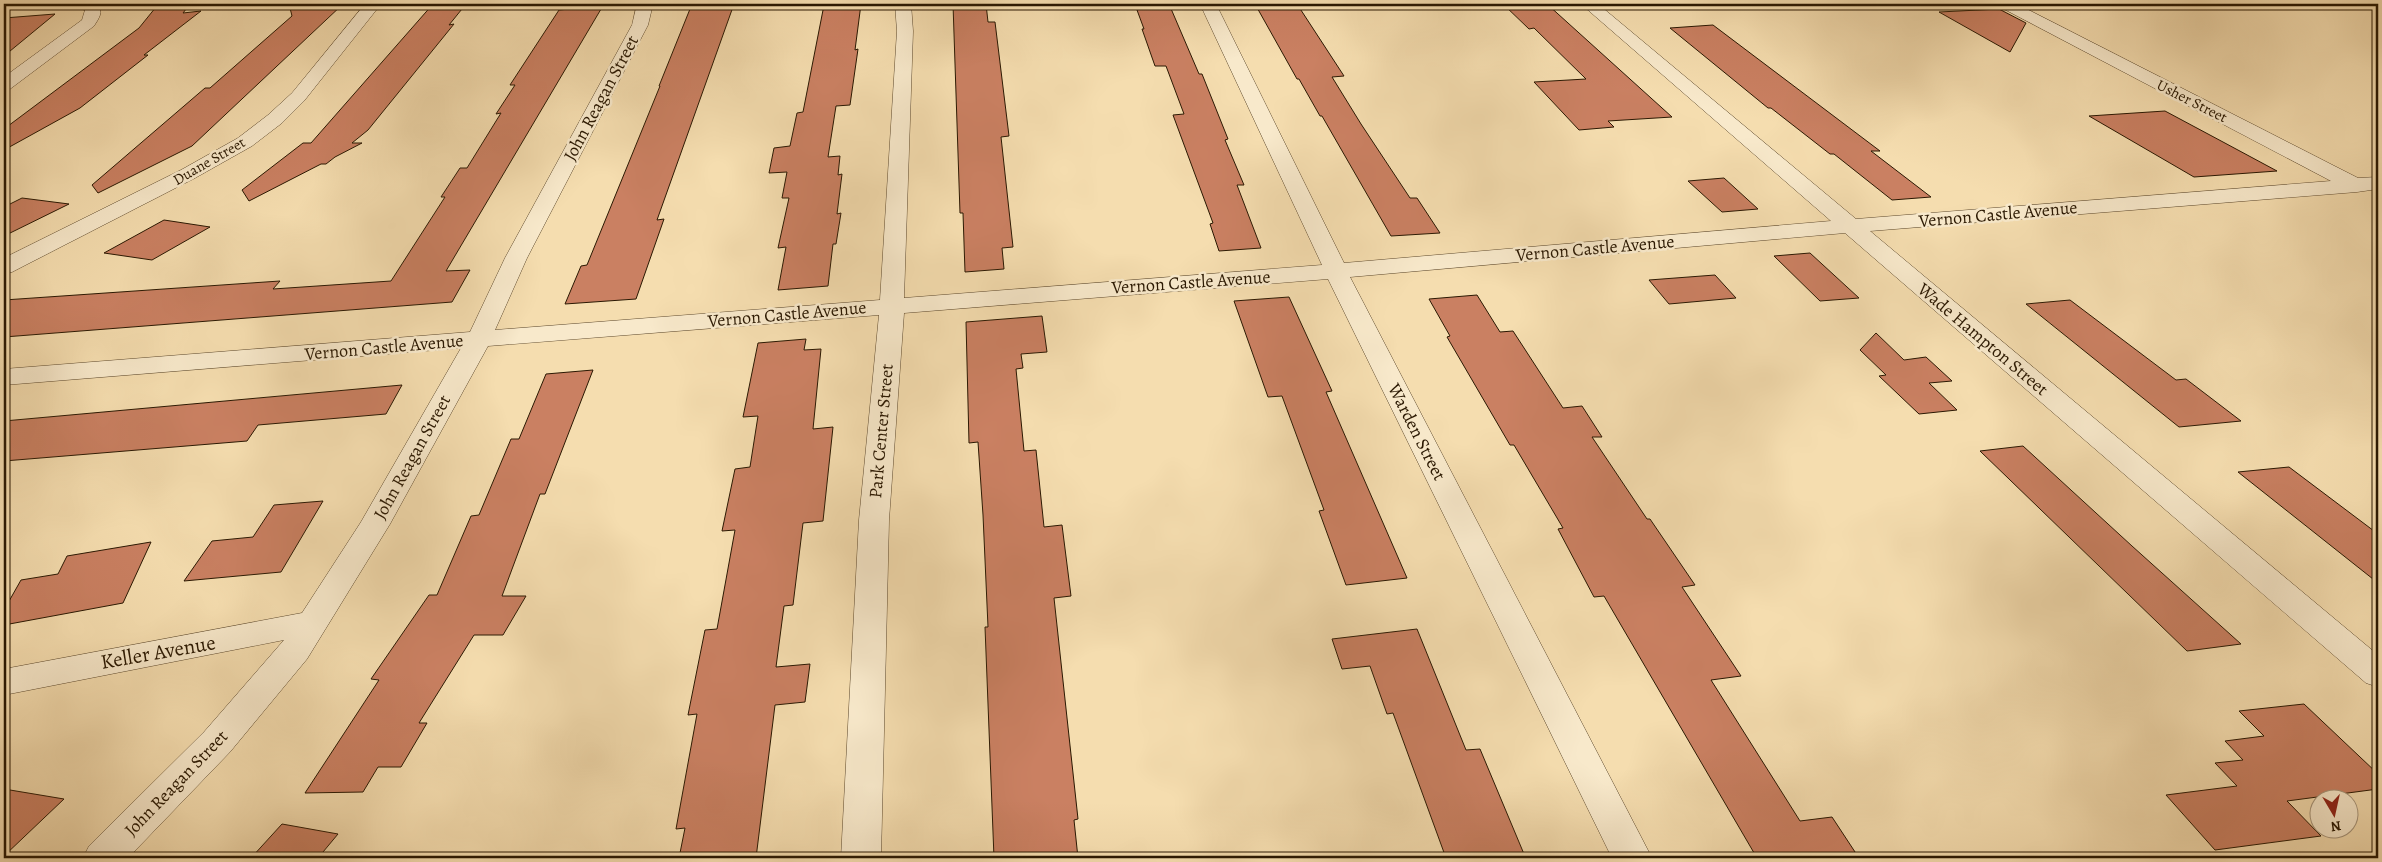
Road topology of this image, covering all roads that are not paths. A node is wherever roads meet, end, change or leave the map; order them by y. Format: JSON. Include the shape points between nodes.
{"nodes":[{"id":1,"x":76,"y":4,"type":"edge"},
{"id":2,"x":373,"y":4,"type":"edge"},
{"id":3,"x":645,"y":4,"type":"edge"},
{"id":4,"x":903,"y":4,"type":"edge"},
{"id":5,"x":1208,"y":4,"type":"edge"},
{"id":6,"x":1589,"y":4,"type":"edge"},
{"id":7,"x":2006,"y":4,"type":"edge"},
{"id":8,"x":4,"y":85,"type":"edge"},
{"id":9,"x":2378,"y":183,"type":"edge"},
{"id":10,"x":2355,"y":185,"type":"junction"},
{"id":11,"x":2378,"y":197,"type":"edge"},
{"id":12,"x":1849,"y":226,"type":"junction"},
{"id":13,"x":4,"y":267,"type":"edge"},
{"id":14,"x":1336,"y":271,"type":"junction"},
{"id":15,"x":892,"y":306,"type":"junction"},
{"id":16,"x":479,"y":339,"type":"junction"},
{"id":17,"x":4,"y":378,"type":"edge"},
{"id":18,"x":313,"y":623,"type":"junction"},
{"id":19,"x":2378,"y":674,"type":"edge"},
{"id":20,"x":4,"y":682,"type":"edge"},
{"id":21,"x":103,"y":858,"type":"edge"},
{"id":22,"x":861,"y":858,"type":"edge"},
{"id":23,"x":1632,"y":858,"type":"edge"}],
"edges":[{"from":1,"to":8,"type":"street","via":[[90,6],[93,10],[88,22]]},
{"from":2,"to":13,"type":"street","name":"Duane Street","via":[[298,97],[245,142]]},
{"from":3,"to":16,"type":"street","name":"John Reagan Street","via":[[640,25],[516,258]]},
{"from":4,"to":15,"type":"street","name":"Park Center Street","via":[[905,31]]},
{"from":5,"to":14,"type":"street","name":"Warden Street"},
{"from":6,"to":12,"type":"street","name":"Wade Hampton Street"},
{"from":7,"to":10,"type":"street","name":"Usher Street"},
{"from":9,"to":10,"type":"street","name":"Vernon Castle Avenue"},
{"from":10,"to":11,"type":"street","name":"Usher Street"},
{"from":10,"to":12,"type":"street","name":"Vernon Castle Avenue"},
{"from":12,"to":14,"type":"street","name":"Vernon Castle Avenue"},
{"from":12,"to":19,"type":"street","name":"Wade Hampton Street"},
{"from":14,"to":15,"type":"street","name":"Vernon Castle Avenue"},
{"from":14,"to":23,"type":"street","name":"Warden Street"},
{"from":15,"to":16,"type":"street","name":"Vernon Castle Avenue"},
{"from":15,"to":22,"type":"street","name":"Park Center Street","via":[[874,520]]},
{"from":16,"to":17,"type":"street","name":"Vernon Castle Avenue"},
{"from":16,"to":18,"type":"street","name":"John Reagan Street","via":[[375,524]]},
{"from":18,"to":20,"type":"street","name":"Keller Avenue"},
{"from":18,"to":21,"type":"street","name":"John Reagan Street","via":[[295,650],[217,742]]}]}
